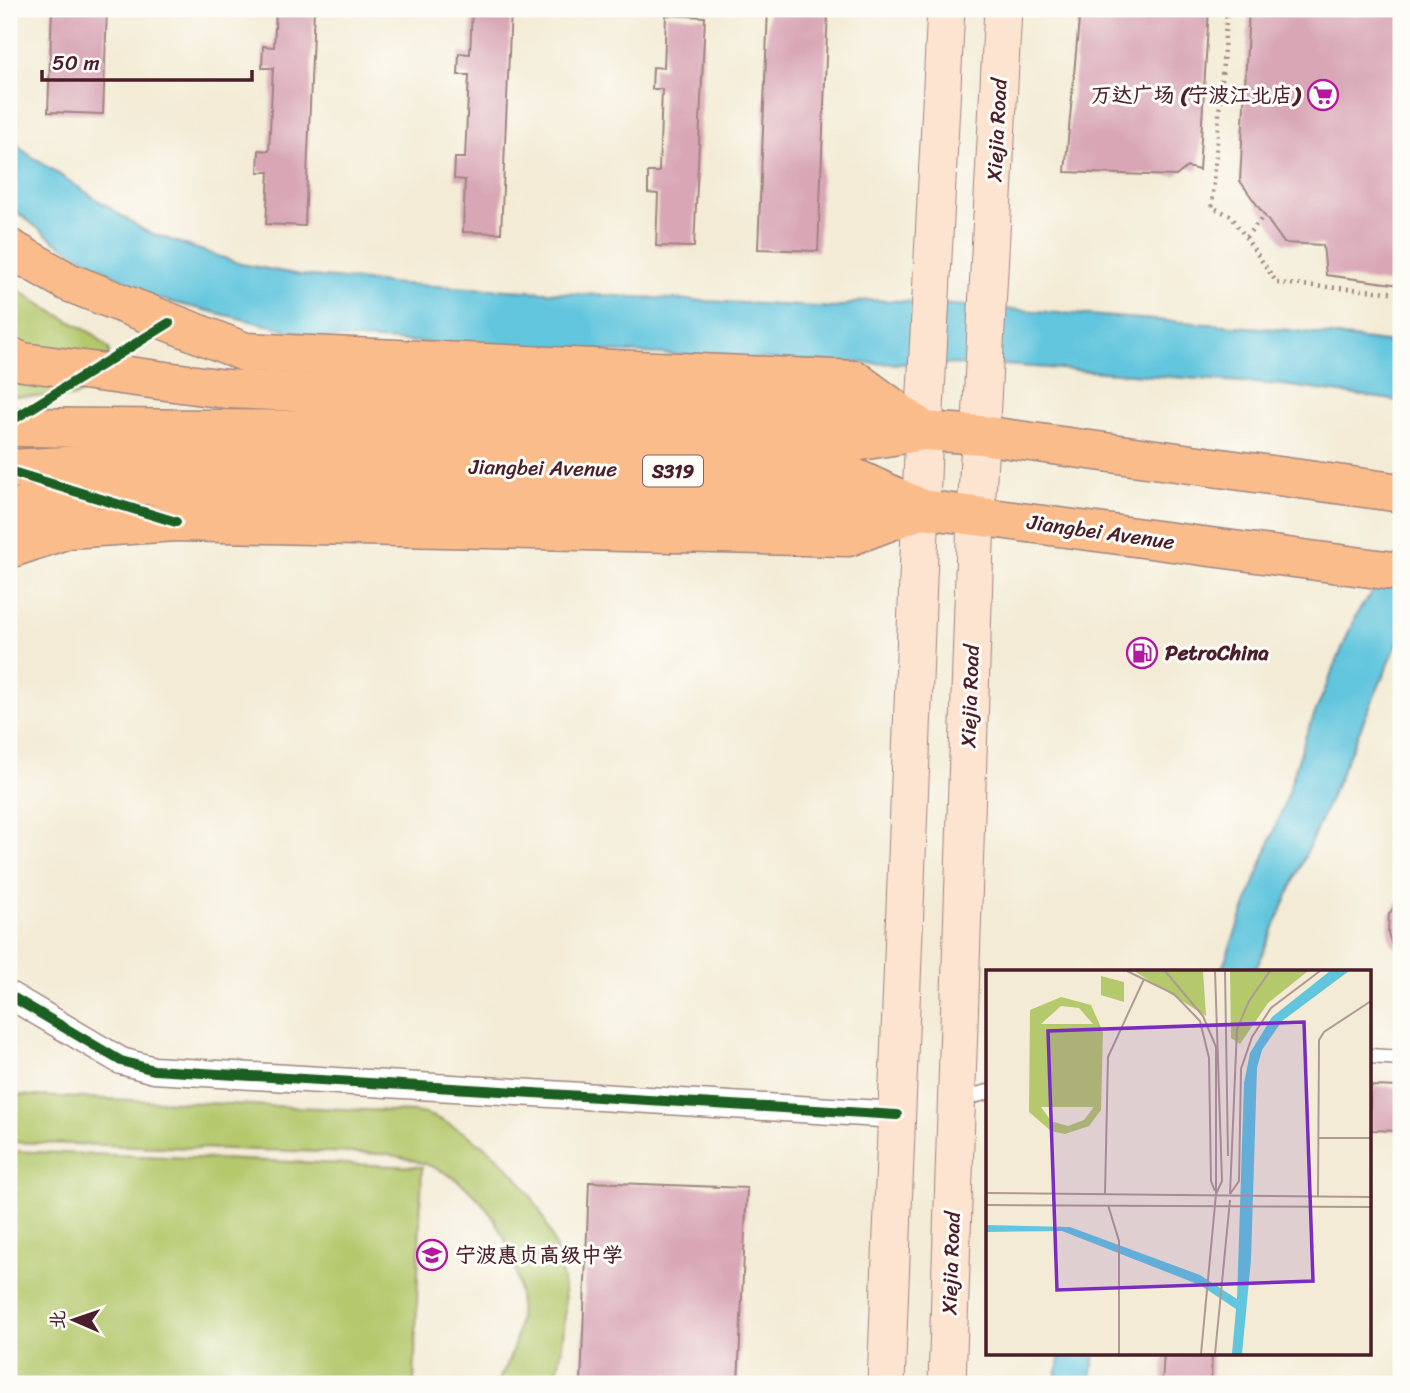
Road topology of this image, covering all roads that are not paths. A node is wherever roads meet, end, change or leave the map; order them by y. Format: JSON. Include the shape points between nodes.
{"nodes":[{"id":1,"x":946,"y":9,"type":"edge"},
{"id":2,"x":1003,"y":9,"type":"edge"},
{"id":3,"x":9,"y":248,"type":"edge"},
{"id":4,"x":9,"y":356,"type":"edge"},
{"id":5,"x":9,"y":428,"type":"edge"},
{"id":6,"x":924,"y":430,"type":"junction"},
{"id":7,"x":981,"y":433,"type":"junction"},
{"id":8,"x":9,"y":469,"type":"edge"},
{"id":9,"x":1388,"y":491,"type":"edge"},
{"id":10,"x":922,"y":509,"type":"junction"},
{"id":11,"x":9,"y":514,"type":"edge"},
{"id":12,"x":976,"y":515,"type":"junction"},
{"id":13,"x":9,"y":550,"type":"edge"},
{"id":14,"x":1401,"y":572,"type":"edge"},
{"id":15,"x":9,"y":995,"type":"edge"},
{"id":16,"x":1372,"y":1056,"type":"edge"},
{"id":17,"x":1401,"y":1058,"type":"edge"},
{"id":18,"x":972,"y":1096,"type":"edge"},
{"id":19,"x":897,"y":1115,"type":"junction"},
{"id":20,"x":886,"y":1384,"type":"edge"},
{"id":21,"x":947,"y":1384,"type":"edge"}],
"edges":[{"from":1,"to":6,"type":"main road"},
{"from":2,"to":7,"type":"main road","name":"Xiejia Road"},
{"from":3,"to":6,"type":"main road","via":[[68,282],[245,352],[855,380]]},
{"from":4,"to":6,"type":"main road","via":[[23,362],[226,389],[845,415]]},
{"from":5,"to":6,"type":"main road","name":"Jiangbei Avenue","via":[[854,442]]},
{"from":6,"to":7,"type":"main road","name":"Jiangbei Avenue"},
{"from":6,"to":10,"type":"main road"},
{"from":7,"to":9,"type":"main road","name":"Jiangbei Avenue"},
{"from":7,"to":12,"type":"main road","name":"Xiejia Road"},
{"from":8,"to":10,"type":"main road","name":"Jiangbei Avenue","number":"S319","via":[[198,459],[848,475]]},
{"from":10,"to":11,"type":"main road","via":[[116,484],[28,504]]},
{"from":10,"to":12,"type":"main road","name":"Jiangbei Avenue","number":"S319"},
{"from":10,"to":13,"type":"main road","via":[[848,537],[176,522],[68,529]]},
{"from":10,"to":19,"type":"main road"},
{"from":12,"to":14,"type":"main road","name":"Jiangbei Avenue","number":"S319"},
{"from":12,"to":18,"type":"main road","name":"Xiejia Road"},
{"from":15,"to":19,"type":"street","via":[[121,1061],[153,1070]]},
{"from":16,"to":17,"type":"lane"},
{"from":18,"to":21,"type":"main road","name":"Xiejia Road"},
{"from":19,"to":20,"type":"main road"}]}
